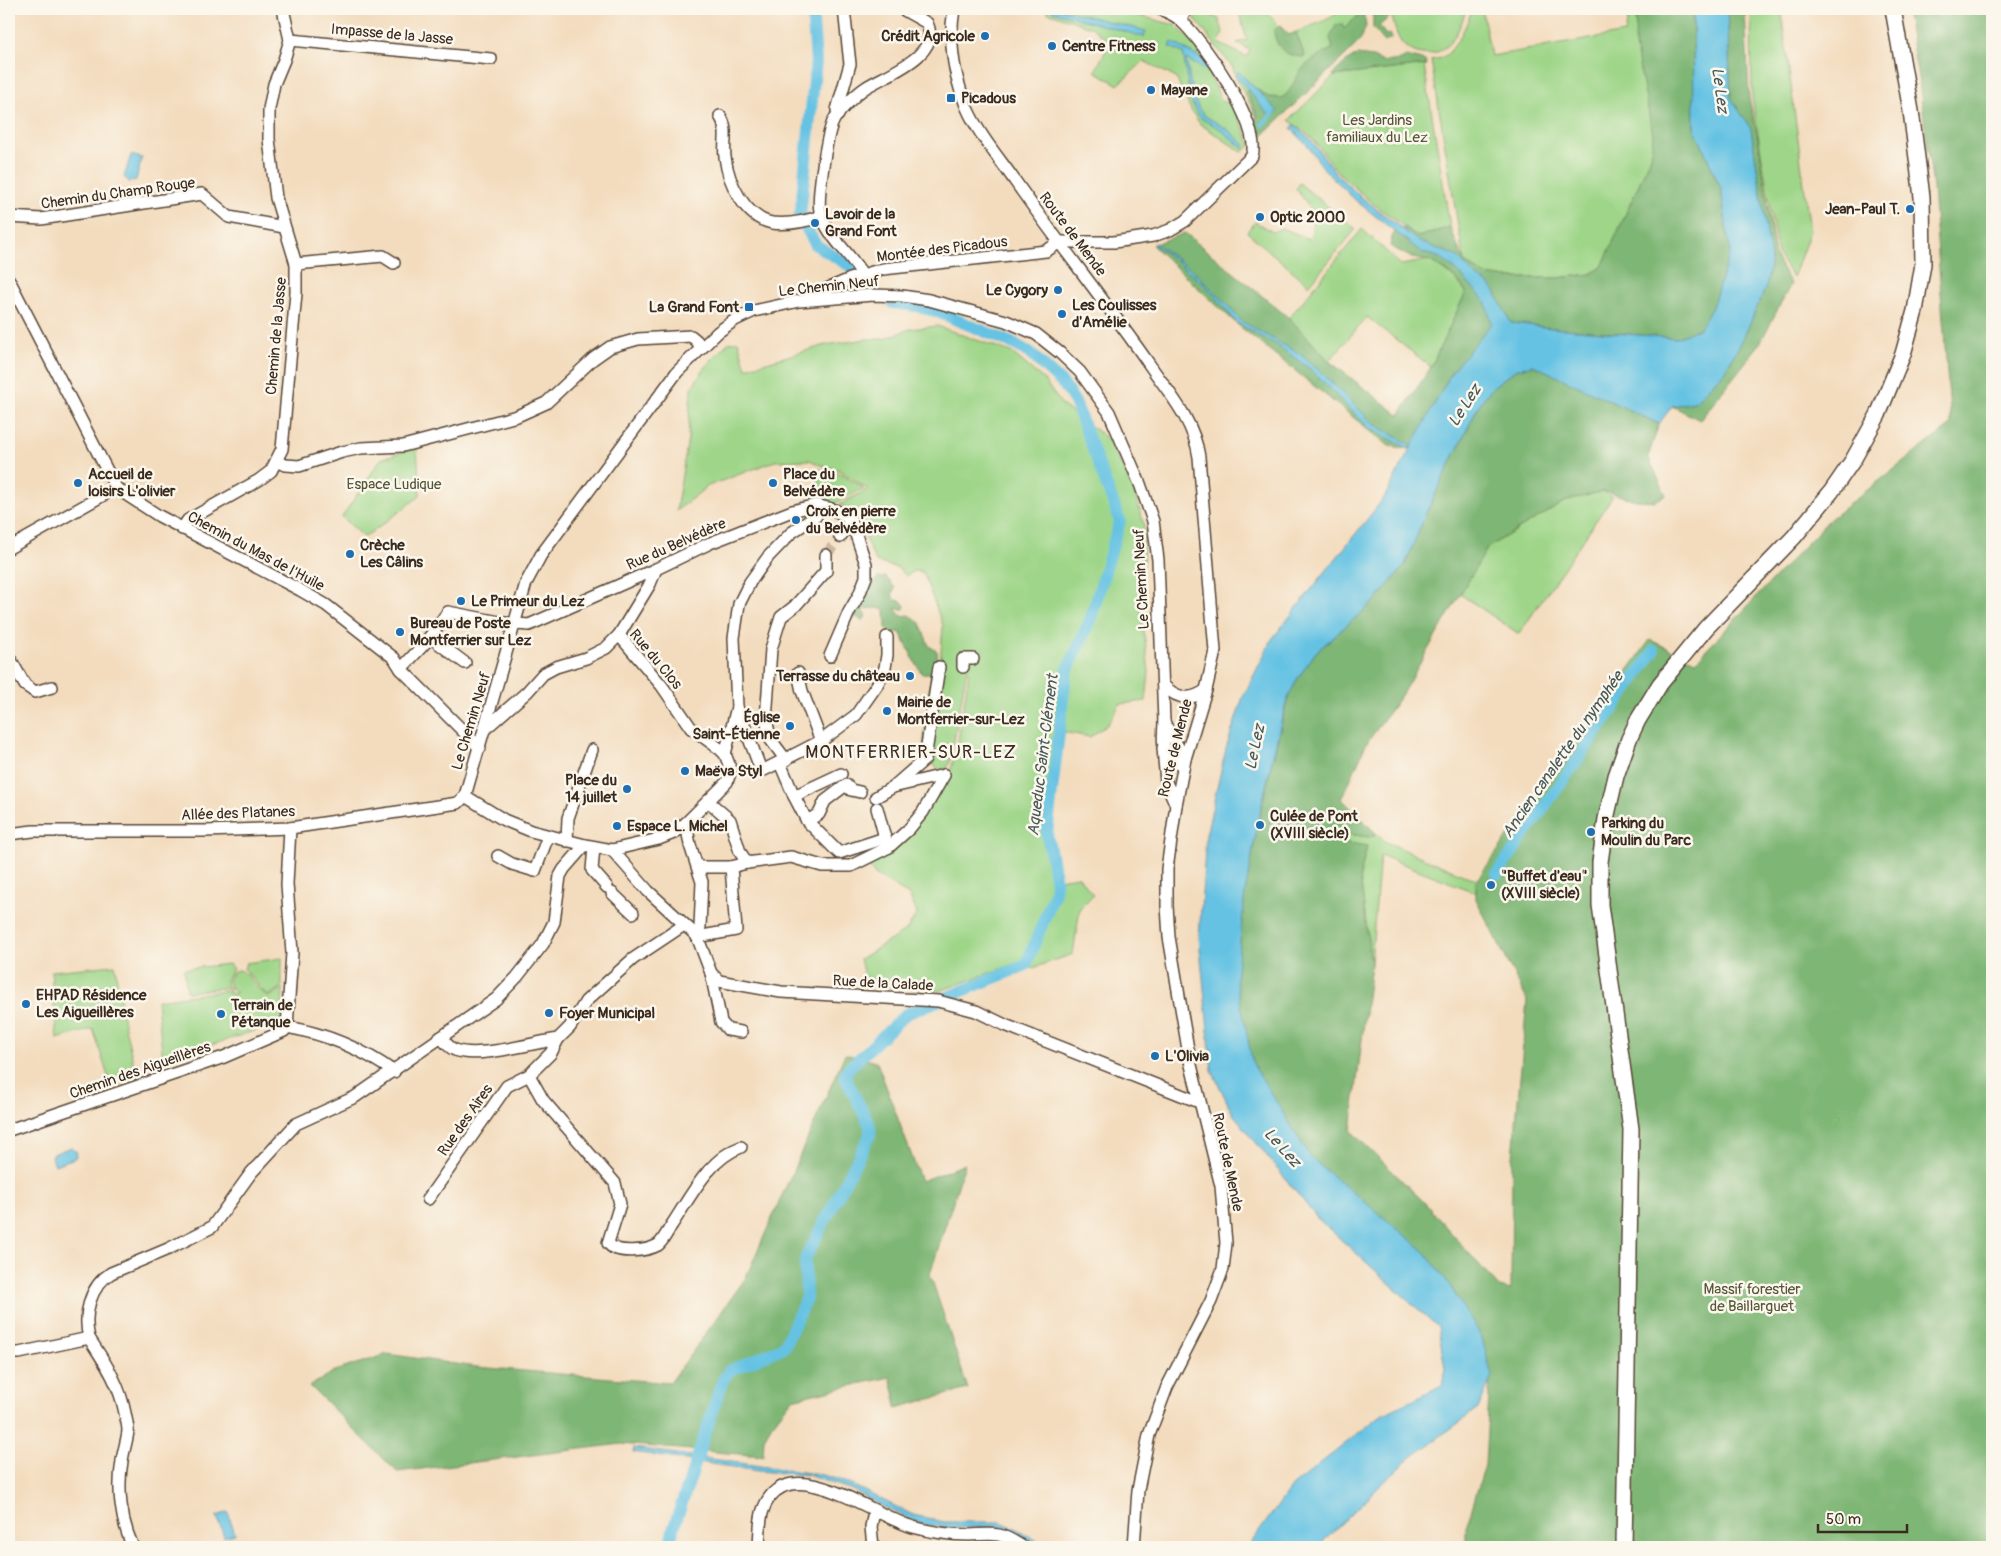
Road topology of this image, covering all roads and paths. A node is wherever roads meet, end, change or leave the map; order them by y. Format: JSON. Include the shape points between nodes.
{"nodes":[{"id":1,"x":283,"y":9,"type":"edge"},
{"id":2,"x":844,"y":9,"type":"edge"},
{"id":3,"x":902,"y":9,"type":"edge"},
{"id":4,"x":954,"y":9,"type":"edge"},
{"id":5,"x":1160,"y":9,"type":"edge"},
{"id":6,"x":1187,"y":9,"type":"edge"},
{"id":7,"x":1893,"y":9,"type":"edge"},
{"id":8,"x":1180,"y":20,"type":"junction"},
{"id":9,"x":290,"y":40,"type":"junction"},
{"id":10,"x":491,"y":59,"type":"dead end"},
{"id":11,"x":838,"y":115,"type":"junction"},
{"id":12,"x":720,"y":116,"type":"dead end"},
{"id":13,"x":822,"y":216,"type":"junction"},
{"id":14,"x":9,"y":217,"type":"edge"},
{"id":15,"x":284,"y":228,"type":"junction"},
{"id":16,"x":1060,"y":242,"type":"junction"},
{"id":17,"x":394,"y":263,"type":"dead end"},
{"id":18,"x":296,"y":264,"type":"junction"},
{"id":19,"x":862,"y":274,"type":"junction"},
{"id":20,"x":9,"y":280,"type":"edge"},
{"id":21,"x":799,"y":301,"type":"junction"},
{"id":22,"x":701,"y":348,"type":"junction"},
{"id":23,"x":277,"y":462,"type":"junction"},
{"id":24,"x":116,"y":488,"type":"junction"},
{"id":25,"x":820,"y":506,"type":"junction"},
{"id":26,"x":851,"y":520,"type":"junction"},
{"id":27,"x":182,"y":529,"type":"junction"},
{"id":28,"x":840,"y":538,"type":"tunnel mouth"},
{"id":29,"x":9,"y":548,"type":"edge"},
{"id":30,"x":826,"y":554,"type":"tunnel mouth"},
{"id":31,"x":656,"y":570,"type":"junction"},
{"id":32,"x":514,"y":625,"type":"junction"},
{"id":33,"x":619,"y":635,"type":"junction"},
{"id":34,"x":430,"y":637,"type":"junction"},
{"id":35,"x":887,"y":637,"type":"dead end"},
{"id":36,"x":830,"y":656,"type":"dead end"},
{"id":37,"x":9,"y":657,"type":"edge"},
{"id":38,"x":973,"y":659,"type":"dead end"},
{"id":39,"x":465,"y":663,"type":"dead end"},
{"id":40,"x":939,"y":666,"type":"dead end"},
{"id":41,"x":963,"y":667,"type":"dead end"},
{"id":42,"x":402,"y":669,"type":"junction"},
{"id":43,"x":798,"y":673,"type":"dead end"},
{"id":44,"x":1163,"y":685,"type":"junction"},
{"id":45,"x":52,"y":687,"type":"dead end"},
{"id":46,"x":1206,"y":690,"type":"junction"},
{"id":47,"x":736,"y":707,"type":"junction"},
{"id":48,"x":1164,"y":722,"type":"junction"},
{"id":49,"x":485,"y":729,"type":"junction"},
{"id":50,"x":821,"y":741,"type":"junction"},
{"id":51,"x":480,"y":748,"type":"junction"},
{"id":52,"x":1163,"y":748,"type":"junction"},
{"id":53,"x":592,"y":750,"type":"dead end"},
{"id":54,"x":725,"y":754,"type":"junction"},
{"id":55,"x":783,"y":762,"type":"junction"},
{"id":56,"x":1184,"y":763,"type":"junction"},
{"id":57,"x":841,"y":774,"type":"dead end"},
{"id":58,"x":893,"y":787,"type":"junction"},
{"id":59,"x":860,"y":792,"type":"dead end"},
{"id":60,"x":794,"y":796,"type":"junction"},
{"id":61,"x":469,"y":799,"type":"junction"},
{"id":62,"x":708,"y":802,"type":"junction"},
{"id":63,"x":1176,"y":805,"type":"junction"},
{"id":64,"x":807,"y":821,"type":"junction"},
{"id":65,"x":686,"y":824,"type":"junction"},
{"id":66,"x":290,"y":828,"type":"junction"},
{"id":67,"x":9,"y":834,"type":"edge"},
{"id":68,"x":548,"y":836,"type":"junction"},
{"id":69,"x":567,"y":841,"type":"junction"},
{"id":70,"x":887,"y":843,"type":"junction"},
{"id":71,"x":589,"y":846,"type":"junction"},
{"id":72,"x":612,"y":850,"type":"junction"},
{"id":73,"x":498,"y":856,"type":"dead end"},
{"id":74,"x":746,"y":863,"type":"junction"},
{"id":75,"x":698,"y":867,"type":"junction"},
{"id":76,"x":731,"y":868,"type":"junction"},
{"id":77,"x":633,"y":913,"type":"dead end"},
{"id":78,"x":684,"y":925,"type":"junction"},
{"id":79,"x":697,"y":936,"type":"junction"},
{"id":80,"x":711,"y":973,"type":"junction"},
{"id":81,"x":286,"y":1027,"type":"junction"},
{"id":82,"x":741,"y":1032,"type":"dead end"},
{"id":83,"x":441,"y":1037,"type":"junction"},
{"id":84,"x":558,"y":1038,"type":"junction"},
{"id":85,"x":394,"y":1072,"type":"junction"},
{"id":86,"x":529,"y":1076,"type":"junction"},
{"id":87,"x":1199,"y":1102,"type":"junction"},
{"id":88,"x":9,"y":1130,"type":"edge"},
{"id":89,"x":741,"y":1147,"type":"dead end"},
{"id":90,"x":428,"y":1199,"type":"dead end"},
{"id":91,"x":89,"y":1338,"type":"junction"},
{"id":92,"x":9,"y":1353,"type":"edge"},
{"id":93,"x":874,"y":1511,"type":"junction"},
{"id":94,"x":133,"y":1547,"type":"edge"},
{"id":95,"x":759,"y":1547,"type":"edge"},
{"id":96,"x":873,"y":1547,"type":"edge"},
{"id":97,"x":1023,"y":1547,"type":"edge"},
{"id":98,"x":1134,"y":1547,"type":"edge"},
{"id":99,"x":1624,"y":1547,"type":"edge"}],
"edges":[{"from":1,"to":9,"type":"street"},
{"from":2,"to":11,"type":"street","via":[[850,64]]},
{"from":3,"to":11,"type":"street","via":[[927,23],[931,34],[927,45],[909,64],[862,90]]},
{"from":4,"to":16,"type":"street","name":"Route de Mende","via":[[952,50],[968,110],[982,135]]},
{"from":5,"to":8,"type":"street"},
{"from":6,"to":8,"type":"street"},
{"from":7,"to":99,"type":"main road","via":[[1922,197],[1922,264],[1915,311],[1903,354],[1878,415],[1831,492],[1794,537],[1706,628],[1660,684],[1629,739],[1606,819],[1600,862],[1600,905],[1632,1129]]},
{"from":8,"to":16,"type":"street","via":[[1216,63],[1237,101],[1251,128],[1252,156],[1185,221],[1170,230],[1114,242]]},
{"from":9,"to":10,"type":"street","name":"Impasse de la Jasse"},
{"from":9,"to":15,"type":"street","name":"Chemin de la Jasse","via":[[269,109],[276,198]]},
{"from":11,"to":13,"type":"street","via":[[839,121],[833,126],[826,152],[819,197]]},
{"from":12,"to":13,"type":"street","via":[[725,128],[725,158],[729,174],[738,195],[753,213],[764,220],[780,223]]},
{"from":13,"to":19,"type":"street","via":[[829,231]]},
{"from":14,"to":15,"type":"street","name":"Chemin du Champ Rouge","via":[[41,219],[202,194],[229,217]]},
{"from":15,"to":18,"type":"street","name":"Chemin de la Jasse"},
{"from":16,"to":19,"type":"street","name":"Montée des Picadous","via":[[1046,252]]},
{"from":16,"to":46,"type":"street","name":"Route de Mende","via":[[1178,406],[1196,442],[1214,640],[1214,659]]},
{"from":17,"to":18,"type":"street","via":[[383,256]]},
{"from":18,"to":23,"type":"street","name":"Chemin de la Jasse","via":[[283,440]]},
{"from":19,"to":21,"type":"street","name":"Montée des Picadous"},
{"from":20,"to":24,"type":"street","name":"Chemin du Mas de l'Huile"},
{"from":21,"to":22,"type":"street","name":"Le Chemin Neuf","via":[[754,311],[735,320]]},
{"from":21,"to":44,"type":"street","name":"Le Chemin Neuf","via":[[883,295],[919,298],[948,305],[1006,321],[1031,332],[1080,372],[1115,423],[1150,512],[1158,560]]},
{"from":22,"to":23,"type":"street","via":[[692,336],[638,339],[610,348],[592,359],[546,403],[517,416],[403,446],[342,452],[299,466]]},
{"from":22,"to":32,"type":"street","name":"Le Chemin Neuf","via":[[677,372],[541,554],[526,583]]},
{"from":23,"to":27,"type":"street","via":[[259,480],[188,520]]},
{"from":24,"to":27,"type":"street","name":"Chemin du Mas de l'Huile"},
{"from":24,"to":29,"type":"street"},
{"from":25,"to":26,"type":"street"},
{"from":25,"to":31,"type":"street","name":"Rue du Belvédère","via":[[804,507],[768,519]]},
{"from":25,"to":47,"type":"street","via":[[816,516],[791,533],[768,558],[739,604],[734,644]]},
{"from":26,"to":28,"type":"street"},
{"from":26,"to":36,"type":"street","via":[[866,564],[866,577]]},
{"from":27,"to":42,"type":"street","name":"Chemin du Mas de l'Huile","via":[[326,605],[394,658]]},
{"from":30,"to":55,"type":"street","via":[[826,571],[782,617],[771,649],[766,720],[771,740]]},
{"from":31,"to":32,"type":"street","name":"Rue du Belvédère","via":[[529,626]]},
{"from":31,"to":33,"type":"street"},
{"from":32,"to":34,"type":"street","name":"Rue du Belvédère","via":[[448,612]]},
{"from":32,"to":49,"type":"street","name":"Le Chemin Neuf"},
{"from":33,"to":49,"type":"street","name":"Rue du Clos","via":[[600,652],[556,666],[543,674]]},
{"from":33,"to":54,"type":"street","name":"Rue du Clos","via":[[662,686],[691,728]]},
{"from":34,"to":39,"type":"street"},
{"from":34,"to":42,"type":"street"},
{"from":35,"to":50,"type":"street","via":[[886,662],[877,685],[856,715]]},
{"from":37,"to":45,"type":"street","via":[[25,685],[34,692]]},
{"from":38,"to":41,"type":"street","via":[[963,659]]},
{"from":40,"to":58,"type":"street","via":[[926,759]]},
{"from":42,"to":51,"type":"street","name":"Chemin du Mas de l'Huile"},
{"from":43,"to":50,"type":"street"},
{"from":44,"to":46,"type":"street","via":[[1171,693],[1185,697],[1197,696]]},
{"from":44,"to":48,"type":"street","name":"Le Chemin Neuf"},
{"from":46,"to":56,"type":"street","name":"Route de Mende"},
{"from":47,"to":54,"type":"street"},
{"from":47,"to":55,"type":"street","via":[[759,766],[764,770]]},
{"from":48,"to":52,"type":"street","name":"Le Chemin Neuf"},
{"from":48,"to":56,"type":"street","name":"Le Chemin Neuf"},
{"from":49,"to":51,"type":"street","name":"Le Chemin Neuf"},
{"from":50,"to":55,"type":"street"},
{"from":51,"to":61,"type":"street","name":"Le Chemin Neuf"},
{"from":52,"to":56,"type":"street","via":[[1171,760]]},
{"from":52,"to":63,"type":"street","name":"Le Chemin Neuf","via":[[1166,782]]},
{"from":53,"to":69,"type":"street","via":[[568,818]]},
{"from":54,"to":62,"type":"street","via":[[731,774]]},
{"from":55,"to":60,"type":"street"},
{"from":56,"to":63,"type":"street","name":"Route de Mende"},
{"from":57,"to":60,"type":"street"},
{"from":58,"to":70,"type":"street","via":[[876,803]]},
{"from":58,"to":70,"type":"street","via":[[944,775],[923,812],[909,829]]},
{"from":59,"to":64,"type":"street","via":[[846,785],[825,801],[819,814]]},
{"from":60,"to":64,"type":"street"},
{"from":61,"to":66,"type":"street","name":"Allée des Platanes"},
{"from":61,"to":68,"type":"street","via":[[514,825]]},
{"from":62,"to":65,"type":"street"},
{"from":62,"to":74,"type":"street","via":[[730,820]]},
{"from":63,"to":87,"type":"street","name":"Route de Mende","via":[[1167,869],[1169,937]]},
{"from":64,"to":70,"type":"street","via":[[839,852]]},
{"from":65,"to":72,"type":"street","via":[[667,837]]},
{"from":65,"to":75,"type":"street"},
{"from":66,"to":67,"type":"street","name":"Allée des Platanes"},
{"from":66,"to":81,"type":"street","via":[[287,884],[292,953]]},
{"from":68,"to":69,"type":"street"},
{"from":68,"to":73,"type":"street","via":[[535,871]]},
{"from":69,"to":71,"type":"street"},
{"from":70,"to":74,"type":"street","via":[[851,866],[822,866],[791,858]]},
{"from":71,"to":72,"type":"street"},
{"from":71,"to":77,"type":"street","via":[[592,870]]},
{"from":71,"to":83,"type":"street","via":[[560,876],[554,922],[543,944],[496,999]]},
{"from":72,"to":78,"type":"street"},
{"from":74,"to":76,"type":"street"},
{"from":75,"to":76,"type":"street"},
{"from":75,"to":79,"type":"street","via":[[702,898]]},
{"from":76,"to":79,"type":"street","via":[[736,930]]},
{"from":78,"to":79,"type":"street"},
{"from":78,"to":84,"type":"street","name":"Rue des Aires","via":[[633,959],[595,991],[570,1027]]},
{"from":79,"to":80,"type":"street"},
{"from":80,"to":82,"type":"street","via":[[721,1022],[728,1030]]},
{"from":80,"to":87,"type":"street","name":"Rue de la Calade","via":[[725,983],[781,992],[938,1001],[976,1011]]},
{"from":81,"to":85,"type":"street","via":[[349,1045]]},
{"from":81,"to":88,"type":"street","name":"Chemin des Aigueillères","via":[[282,1034],[224,1057]]},
{"from":83,"to":84,"type":"street","via":[[447,1045],[467,1052]]},
{"from":83,"to":85,"type":"street"},
{"from":84,"to":86,"type":"street","name":"Rue des Aires","via":[[552,1054]]},
{"from":85,"to":91,"type":"street","via":[[355,1097],[296,1124],[251,1173],[212,1226],[103,1278],[96,1286],[88,1311]]},
{"from":86,"to":89,"type":"street","via":[[543,1100],[616,1183],[620,1204],[608,1243],[611,1248],[639,1250],[659,1244],[711,1168],[730,1151]]},
{"from":86,"to":90,"type":"street","name":"Rue des Aires","via":[[507,1086]]},
{"from":87,"to":98,"type":"street","name":"Route de Mende","via":[[1221,1186],[1226,1230],[1224,1256],[1211,1301],[1168,1387],[1149,1435],[1138,1490]]},
{"from":91,"to":92,"type":"street"},
{"from":91,"to":94,"type":"street","via":[[120,1389],[128,1432],[122,1462],[121,1508]]},
{"from":93,"to":95,"type":"street","via":[[820,1485],[788,1485],[779,1488],[767,1502],[761,1518]]},
{"from":93,"to":96,"type":"street","via":[[871,1528]]},
{"from":93,"to":97,"type":"street","via":[[896,1522],[927,1531],[991,1534]]}]}
